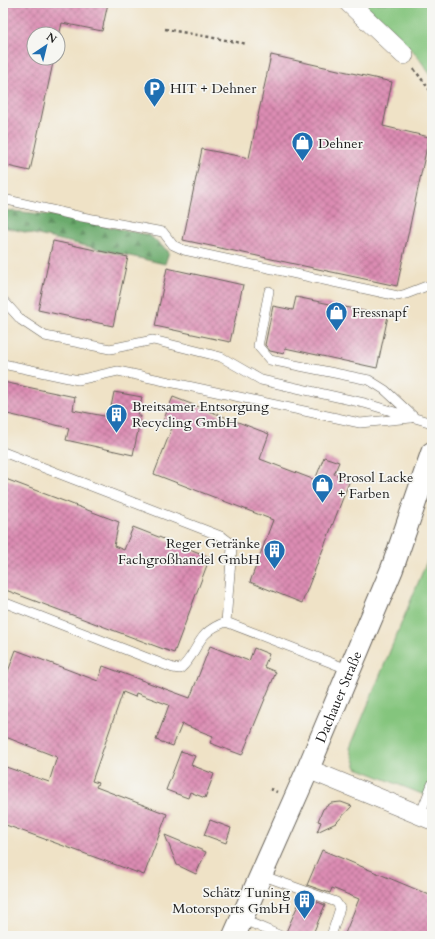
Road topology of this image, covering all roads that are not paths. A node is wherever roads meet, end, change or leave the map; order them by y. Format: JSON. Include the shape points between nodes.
{"nodes":[{"id":1,"x":349,"y":3,"type":"edge"},
{"id":2,"x":404,"y":55,"type":"road end"},
{"id":3,"x":3,"y":199,"type":"edge"},
{"id":4,"x":432,"y":284,"type":"edge"},
{"id":5,"x":269,"y":291,"type":"dead end"},
{"id":6,"x":3,"y":300,"type":"edge"},
{"id":7,"x":3,"y":364,"type":"edge"},
{"id":8,"x":416,"y":418,"type":"junction"},
{"id":9,"x":432,"y":423,"type":"edge"},
{"id":10,"x":3,"y":452,"type":"edge"},
{"id":11,"x":432,"y":453,"type":"edge"},
{"id":12,"x":3,"y":602,"type":"edge"},
{"id":13,"x":226,"y":622,"type":"junction"},
{"id":14,"x":350,"y":670,"type":"junction"},
{"id":15,"x":308,"y":769,"type":"junction"},
{"id":16,"x":432,"y":784,"type":"edge"},
{"id":17,"x":426,"y":818,"type":"edge"},
{"id":18,"x":261,"y":875,"type":"junction"},
{"id":19,"x":238,"y":927,"type":"edge"},
{"id":20,"x":281,"y":936,"type":"edge"},
{"id":21,"x":332,"y":936,"type":"edge"}],
"edges":[{"from":1,"to":2,"type":"street"},
{"from":3,"to":4,"type":"lane","via":[[163,232],[174,245],[184,250],[398,296]]},
{"from":5,"to":8,"type":"lane","via":[[258,346],[270,360],[369,380],[386,390]]},
{"from":6,"to":8,"type":"lane","via":[[21,320],[45,336],[110,350],[153,340],[221,357],[262,380],[364,402]]},
{"from":7,"to":8,"type":"lane","via":[[78,380],[118,371],[360,423]]},
{"from":8,"to":9,"type":"lane"},
{"from":10,"to":13,"type":"lane","via":[[228,540],[232,548]]},
{"from":11,"to":14,"type":"main road","name":"Dachauer Straße","via":[[392,569]]},
{"from":12,"to":13,"type":"lane","via":[[180,669],[187,663],[202,636],[215,625]]},
{"from":13,"to":14,"type":"lane"},
{"from":14,"to":15,"type":"main road","name":"Dachauer Straße"},
{"from":15,"to":17,"type":"street"},
{"from":15,"to":18,"type":"main road","name":"Dachauer Straße"},
{"from":16,"to":17,"type":"lane"},
{"from":18,"to":19,"type":"main road","name":"Dachauer Straße"},
{"from":18,"to":21,"type":"lane","via":[[336,902],[340,908]]},
{"from":19,"to":20,"type":"lane"}]}
